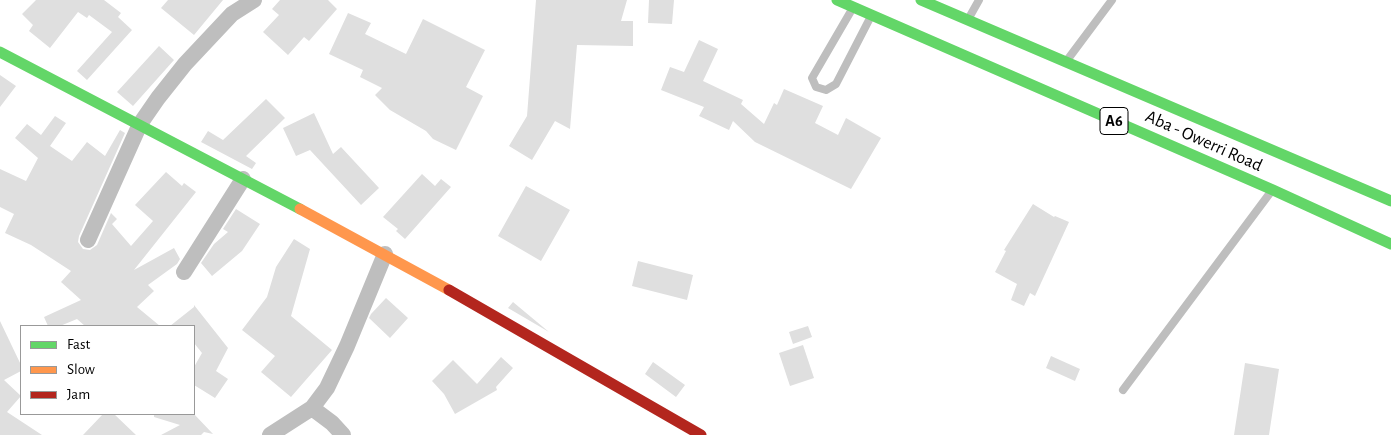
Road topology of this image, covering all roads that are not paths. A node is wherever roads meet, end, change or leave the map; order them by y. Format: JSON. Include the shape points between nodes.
{"nodes":[{"id":1,"x":254,"y":0,"type":"edge"},
{"id":2,"x":837,"y":0,"type":"edge"},
{"id":3,"x":921,"y":0,"type":"edge"},
{"id":4,"x":979,"y":0,"type":"edge"},
{"id":5,"x":1112,"y":0,"type":"edge"},
{"id":6,"x":853,"y":7,"type":"junction"},
{"id":7,"x":872,"y":15,"type":"junction"},
{"id":8,"x":968,"y":20,"type":"junction"},
{"id":9,"x":0,"y":52,"type":"edge"},
{"id":10,"x":1066,"y":63,"type":"junction"},
{"id":11,"x":140,"y":124,"type":"junction"},
{"id":12,"x":243,"y":179,"type":"junction"},
{"id":13,"x":1273,"y":190,"type":"junction"},
{"id":14,"x":1391,"y":202,"type":"edge"},
{"id":15,"x":88,"y":240,"type":"dead end"},
{"id":16,"x":1391,"y":244,"type":"edge"},
{"id":17,"x":385,"y":254,"type":"junction"},
{"id":18,"x":184,"y":272,"type":"dead end"},
{"id":19,"x":1123,"y":390,"type":"dead end"},
{"id":20,"x":312,"y":408,"type":"junction"},
{"id":21,"x":270,"y":435,"type":"edge"},
{"id":22,"x":343,"y":435,"type":"edge"},
{"id":23,"x":701,"y":435,"type":"edge"}],
"edges":[{"from":1,"to":11,"type":"street","via":[[232,14],[185,64]]},
{"from":2,"to":6,"type":"main road","name":"Aba - Owerri Road","number":"A6"},
{"from":3,"to":8,"type":"main road","name":"Aba - Owerri Road","number":"A6"},
{"from":4,"to":8,"type":"lane"},
{"from":5,"to":10,"type":"lane"},
{"from":6,"to":7,"type":"main road","name":"Aba - Owerri Road","number":"A6"},
{"from":6,"to":7,"type":"lane","via":[[812,78],[816,87],[826,90],[836,84]]},
{"from":7,"to":13,"type":"main road","name":"Aba - Owerri Road","number":"A6","via":[[1136,126]]},
{"from":8,"to":10,"type":"main road","name":"Aba - Owerri Road","number":"A6"},
{"from":9,"to":11,"type":"main road"},
{"from":10,"to":14,"type":"main road","name":"Aba - Owerri Road","number":"A6","via":[[1148,103]]},
{"from":11,"to":12,"type":"main road"},
{"from":11,"to":15,"type":"street"},
{"from":12,"to":17,"type":"main road"},
{"from":12,"to":18,"type":"street"},
{"from":13,"to":16,"type":"main road","name":"Aba - Owerri Road","number":"A6"},
{"from":13,"to":19,"type":"lane"},
{"from":17,"to":20,"type":"street","via":[[347,346],[327,388]]},
{"from":17,"to":23,"type":"main road"},
{"from":20,"to":21,"type":"street"},
{"from":20,"to":22,"type":"street"}]}
